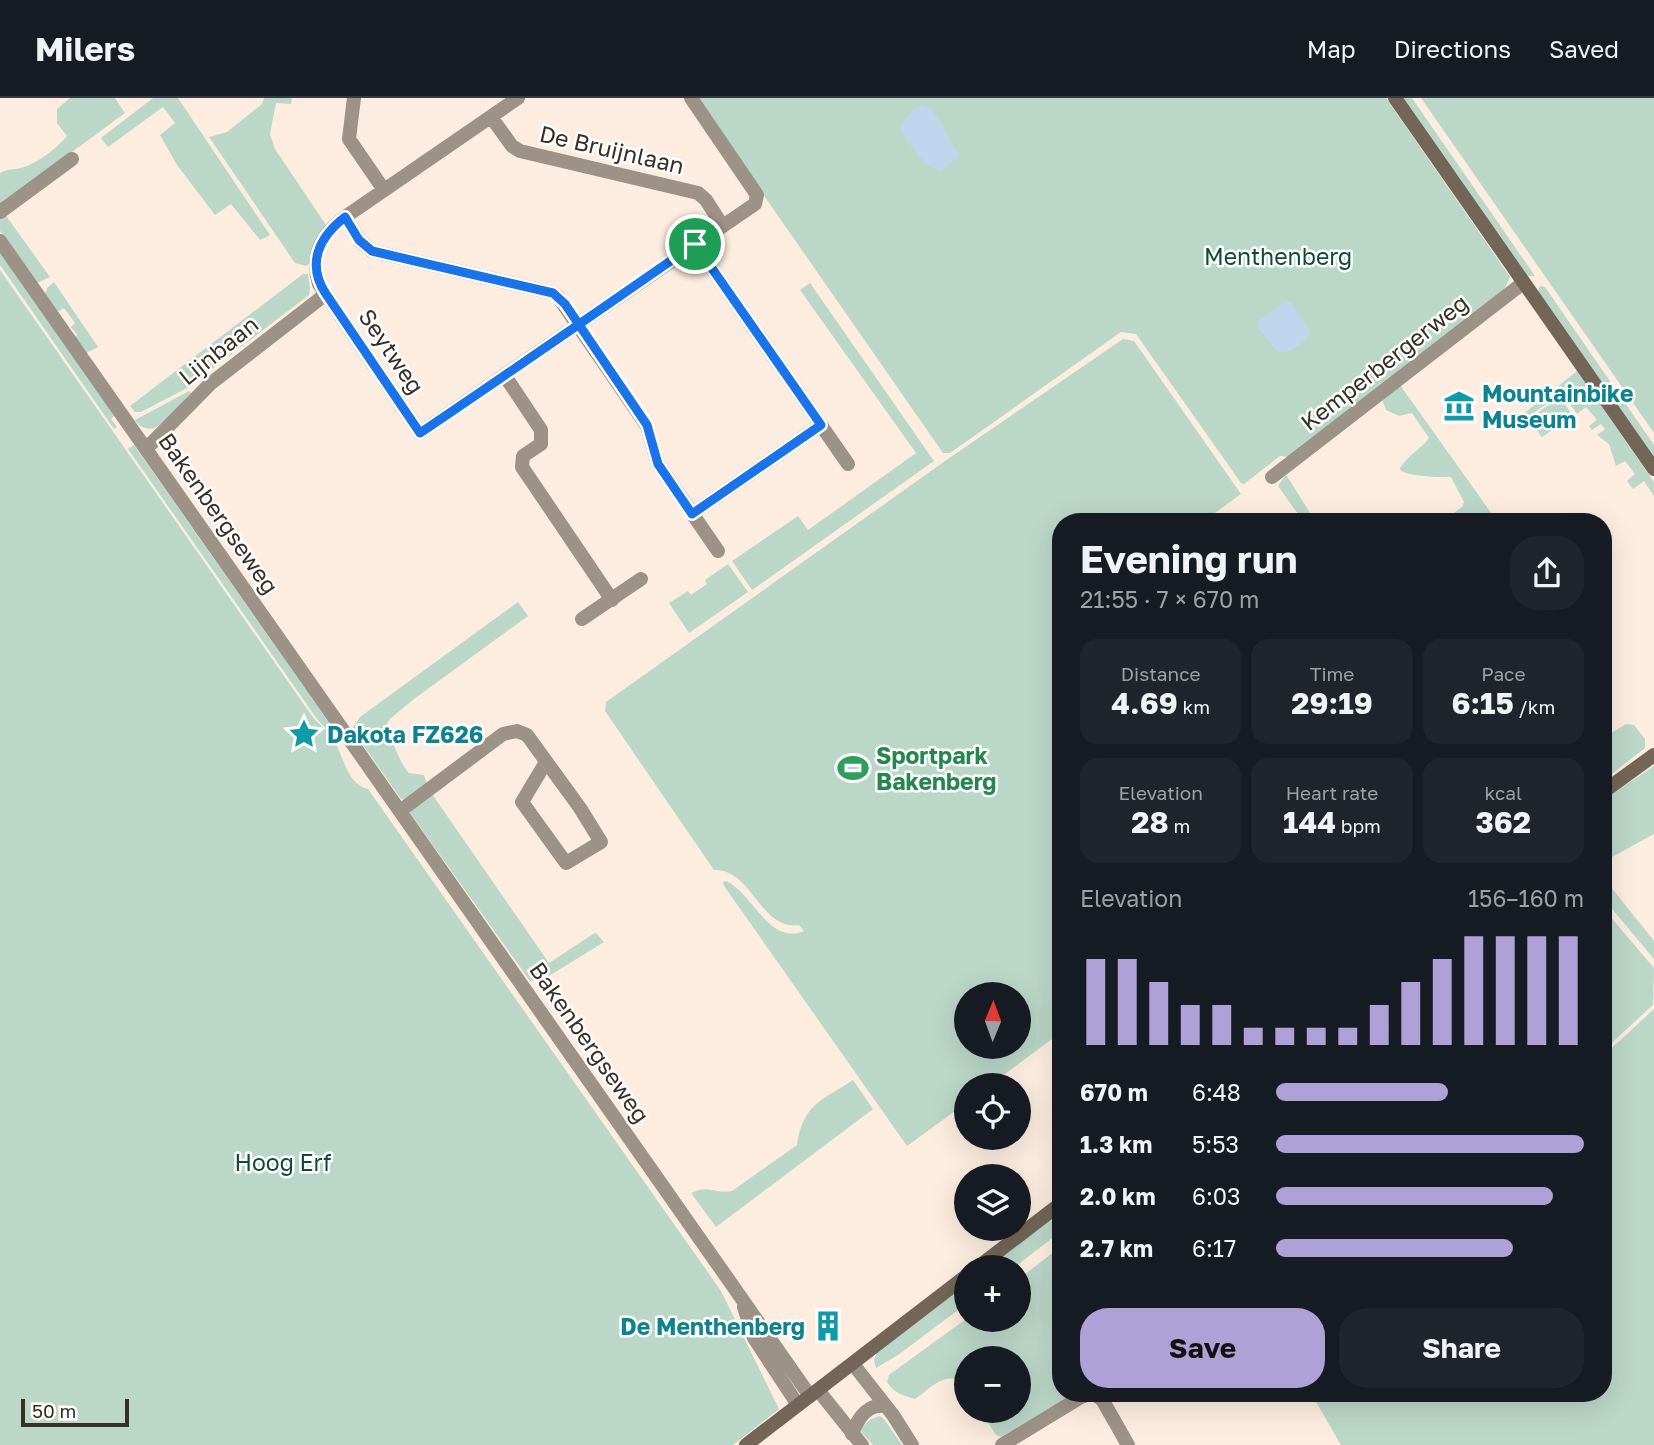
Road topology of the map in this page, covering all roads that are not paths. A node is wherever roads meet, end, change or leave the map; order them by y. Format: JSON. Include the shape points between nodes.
{"nodes":[{"id":1,"x":354,"y":98,"type":"edge"},
{"id":2,"x":691,"y":98,"type":"edge"},
{"id":3,"x":1395,"y":98,"type":"edge"},
{"id":4,"x":511,"y":100,"type":"edge"},
{"id":5,"x":491,"y":117,"type":"junction"},
{"id":6,"x":72,"y":159,"type":"dead end"},
{"id":7,"x":384,"y":190,"type":"junction"},
{"id":8,"x":0,"y":212,"type":"edge"},
{"id":9,"x":345,"y":217,"type":"junction"},
{"id":10,"x":722,"y":225,"type":"junction"},
{"id":11,"x":0,"y":241,"type":"edge"},
{"id":12,"x":695,"y":244,"type":"junction"},
{"id":13,"x":1523,"y":283,"type":"junction"},
{"id":14,"x":326,"y":294,"type":"junction"},
{"id":15,"x":579,"y":324,"type":"junction"},
{"id":16,"x":505,"y":376,"type":"junction"},
{"id":17,"x":821,"y":425,"type":"junction"},
{"id":18,"x":146,"y":449,"type":"junction"},
{"id":19,"x":848,"y":464,"type":"dead end"},
{"id":20,"x":1654,"y":470,"type":"edge"},
{"id":21,"x":1272,"y":477,"type":"dead end"},
{"id":22,"x":692,"y":514,"type":"junction"},
{"id":23,"x":718,"y":551,"type":"dead end"},
{"id":24,"x":641,"y":579,"type":"dead end"},
{"id":25,"x":612,"y":600,"type":"junction"},
{"id":26,"x":582,"y":620,"type":"dead end"},
{"id":27,"x":1654,"y":755,"type":"edge"},
{"id":28,"x":547,"y":762,"type":"junction"},
{"id":29,"x":1612,"y":785,"type":"edge"},
{"id":30,"x":400,"y":811,"type":"junction"},
{"id":31,"x":1052,"y":1210,"type":"edge"},
{"id":32,"x":994,"y":1255,"type":"edge"},
{"id":33,"x":954,"y":1285,"type":"edge"},
{"id":34,"x":741,"y":1300,"type":"junction"},
{"id":35,"x":852,"y":1364,"type":"junction"},
{"id":36,"x":814,"y":1393,"type":"junction"},
{"id":37,"x":1073,"y":1402,"type":"edge"},
{"id":38,"x":1104,"y":1402,"type":"edge"},
{"id":39,"x":798,"y":1405,"type":"junction"},
{"id":40,"x":885,"y":1406,"type":"junction"},
{"id":41,"x":857,"y":1439,"type":"edge"},
{"id":42,"x":746,"y":1445,"type":"edge"},
{"id":43,"x":912,"y":1445,"type":"edge"},
{"id":44,"x":1002,"y":1445,"type":"edge"},
{"id":45,"x":1128,"y":1445,"type":"edge"}],
"edges":[{"from":1,"to":7,"type":"street","via":[[349,139]]},
{"from":2,"to":10,"type":"street","via":[[757,195],[755,204]]},
{"from":3,"to":13,"type":"main road"},
{"from":4,"to":5,"type":"street"},
{"from":5,"to":7,"type":"street"},
{"from":5,"to":10,"type":"street","name":"De Bruijnlaan","via":[[520,151],[698,193]]},
{"from":6,"to":8,"type":"street"},
{"from":7,"to":9,"type":"street"},
{"from":9,"to":14,"type":"street","via":[[325,234],[319,248],[317,278]]},
{"from":9,"to":15,"type":"street","via":[[372,251],[553,293]]},
{"from":10,"to":12,"type":"street"},
{"from":11,"to":18,"type":"street","name":"Bakenbergseweg"},
{"from":12,"to":15,"type":"street"},
{"from":12,"to":17,"type":"street"},
{"from":13,"to":20,"type":"main road"},
{"from":13,"to":21,"type":"street","name":"Kemperbergerweg"},
{"from":14,"to":16,"type":"street","name":"Seytweg","via":[[420,433]]},
{"from":14,"to":18,"type":"street","name":"Lijnbaan","via":[[210,384]]},
{"from":15,"to":16,"type":"street"},
{"from":15,"to":22,"type":"street","via":[[647,425],[658,464]]},
{"from":16,"to":25,"type":"street","via":[[541,430],[541,444],[523,456],[522,467]]},
{"from":17,"to":19,"type":"street"},
{"from":17,"to":22,"type":"street"},
{"from":18,"to":30,"type":"street","name":"Bakenbergseweg"},
{"from":22,"to":23,"type":"street"},
{"from":24,"to":25,"type":"street"},
{"from":25,"to":26,"type":"street"},
{"from":27,"to":29,"type":"main road"},
{"from":28,"to":28,"type":"street","via":[[601,842],[566,863],[522,803]]},
{"from":28,"to":30,"type":"street","via":[[527,735],[517,731],[503,734]]},
{"from":30,"to":34,"type":"street","name":"Bakenbergseweg"},
{"from":31,"to":32,"type":"main road"},
{"from":33,"to":35,"type":"main road"},
{"from":34,"to":36,"type":"street","name":"Bakenbergseweg"},
{"from":34,"to":39,"type":"street","name":"Bakenbergseweg","via":[[754,1338]]},
{"from":35,"to":36,"type":"main road"},
{"from":35,"to":40,"type":"street"},
{"from":36,"to":39,"type":"main road"},
{"from":36,"to":41,"type":"street","name":"Bakenbergseweg"},
{"from":37,"to":44,"type":"street"},
{"from":38,"to":45,"type":"street"},
{"from":39,"to":42,"type":"main road"},
{"from":40,"to":41,"type":"street","name":"Bakenbergseweg","via":[[877,1405],[858,1419]]},
{"from":40,"to":43,"type":"street"}]}
